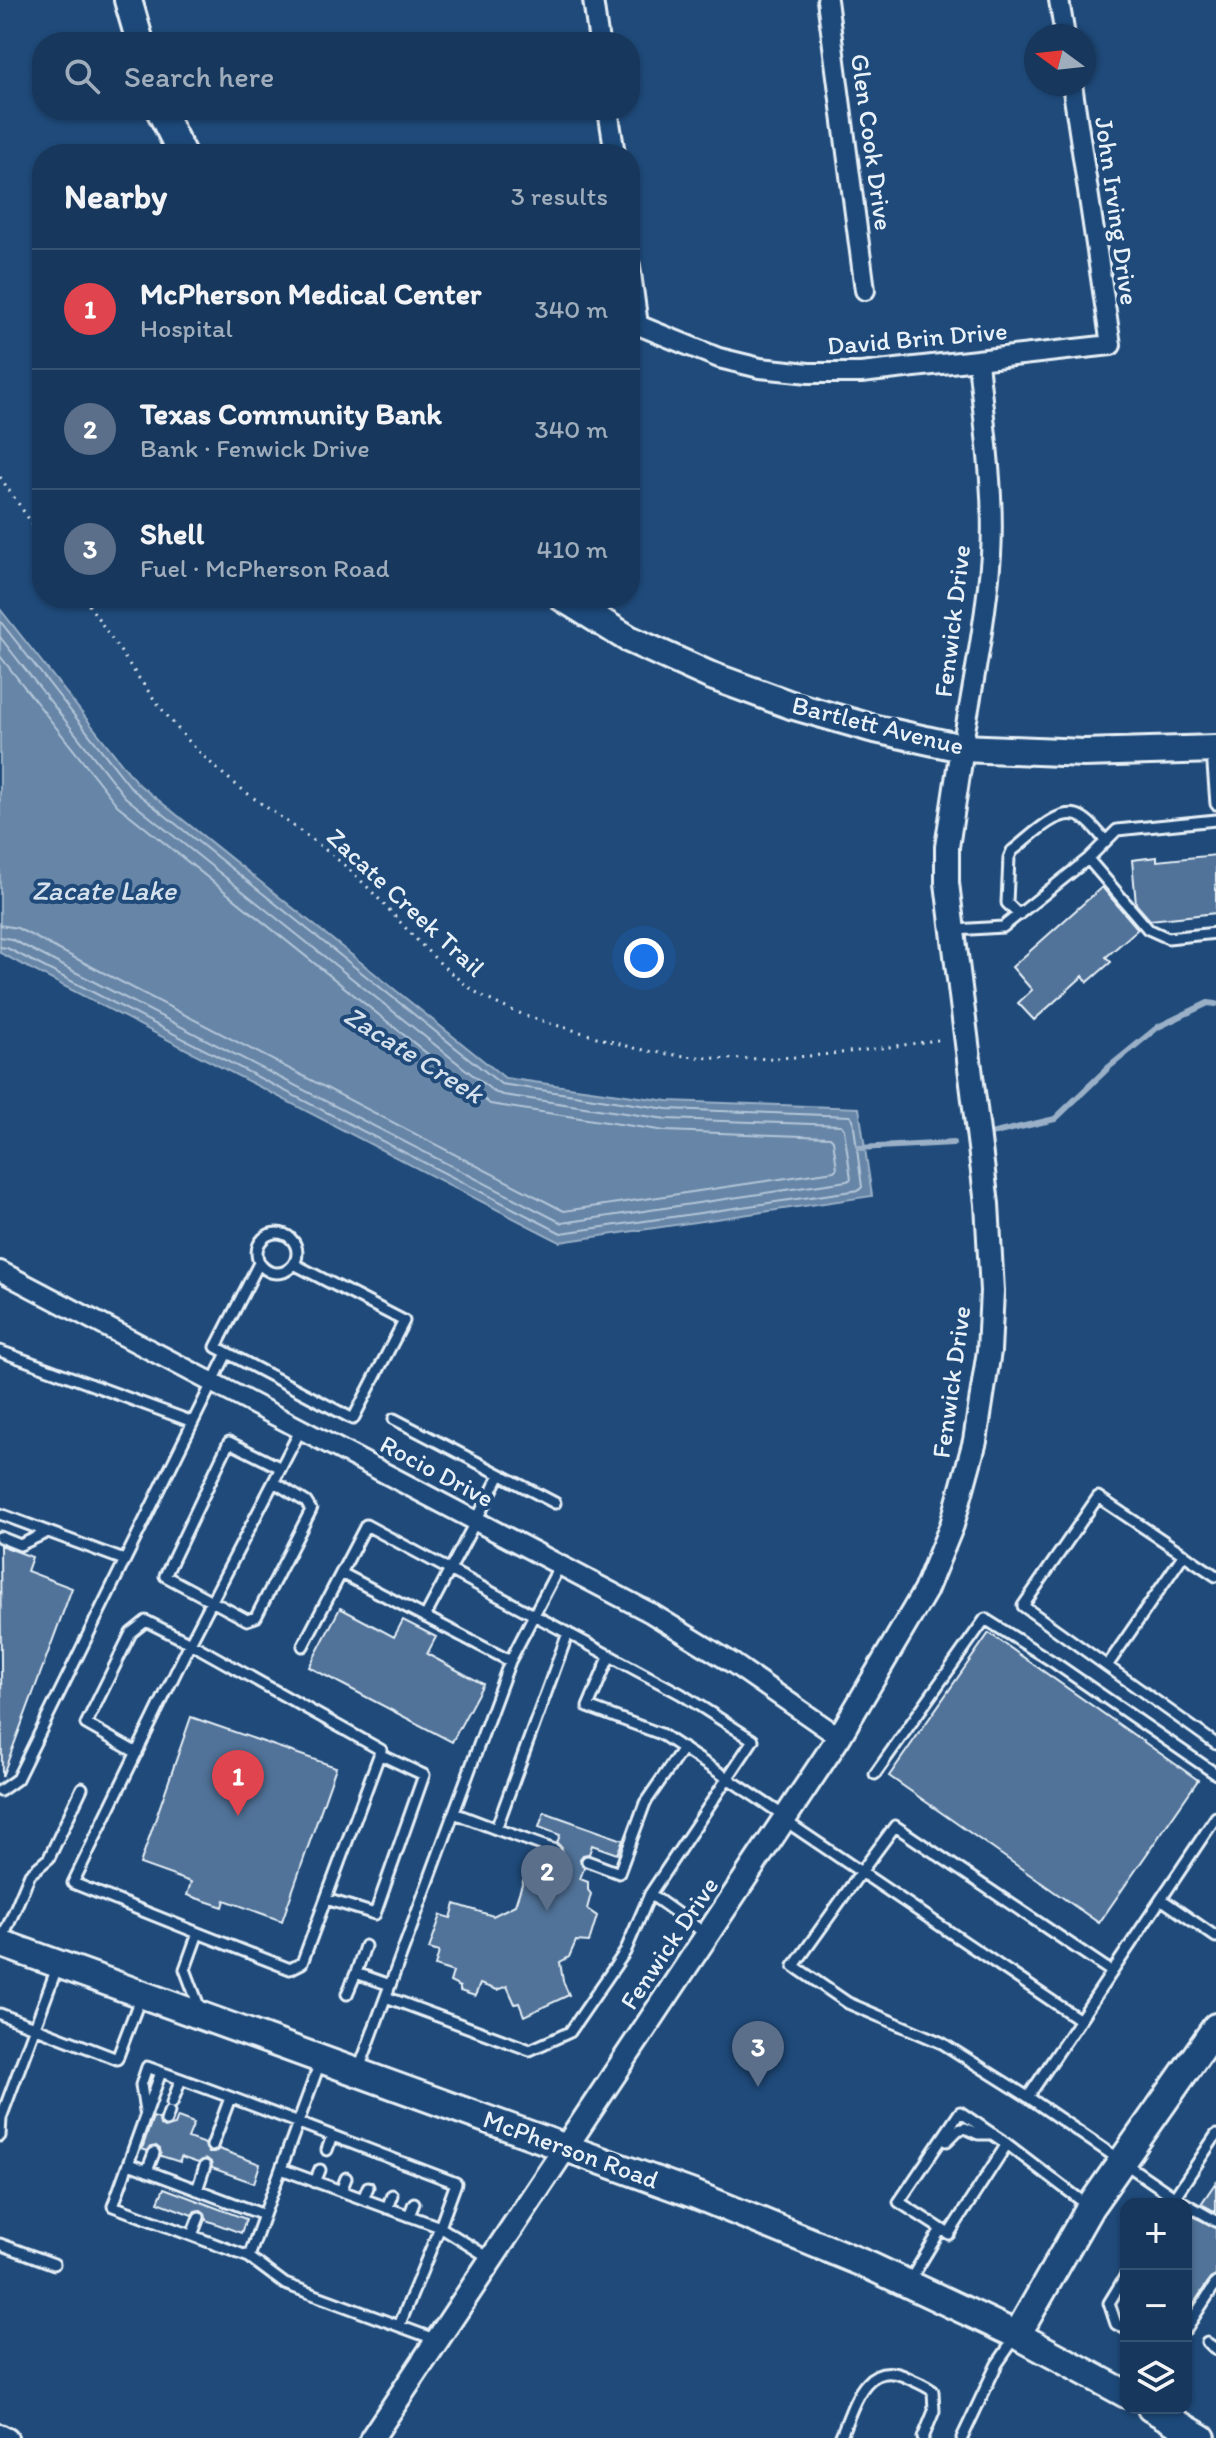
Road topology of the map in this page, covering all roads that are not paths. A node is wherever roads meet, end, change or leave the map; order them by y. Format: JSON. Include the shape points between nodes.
{"nodes":[{"id":1,"x":128,"y":0,"type":"edge"},
{"id":2,"x":593,"y":0,"type":"edge"},
{"id":3,"x":827,"y":0,"type":"edge"},
{"id":4,"x":1059,"y":0,"type":"edge"},
{"id":5,"x":1063,"y":24,"type":"edge"},
{"id":6,"x":137,"y":32,"type":"edge"},
{"id":7,"x":598,"y":32,"type":"edge"},
{"id":8,"x":1074,"y":96,"type":"edge"},
{"id":9,"x":165,"y":120,"type":"edge"},
{"id":10,"x":610,"y":120,"type":"edge"},
{"id":11,"x":177,"y":144,"type":"edge"},
{"id":12,"x":613,"y":144,"type":"edge"},
{"id":13,"x":865,"y":290,"type":"dead end"},
{"id":14,"x":640,"y":326,"type":"edge"},
{"id":15,"x":1111,"y":345,"type":"joint"},
{"id":16,"x":978,"y":361,"type":"junction"},
{"id":17,"x":579,"y":608,"type":"edge"},
{"id":18,"x":962,"y":748,"type":"junction"},
{"id":19,"x":1214,"y":749,"type":"edge"},
{"id":20,"x":1216,"y":804,"type":"edge"},
{"id":21,"x":1216,"y":820,"type":"edge"},
{"id":22,"x":1106,"y":841,"type":"junction"},
{"id":23,"x":1088,"y":859,"type":"junction"},
{"id":24,"x":1019,"y":915,"type":"junction"},
{"id":25,"x":952,"y":931,"type":"junction"},
{"id":26,"x":1216,"y":933,"type":"edge"},
{"id":27,"x":259,"y":1263,"type":"junction"},
{"id":28,"x":294,"y":1264,"type":"junction"},
{"id":29,"x":0,"y":1271,"type":"edge"},
{"id":30,"x":0,"y":1351,"type":"edge"},
{"id":31,"x":227,"y":1353,"type":"junction"},
{"id":32,"x":213,"y":1382,"type":"junction"},
{"id":33,"x":394,"y":1419,"type":"dead end"},
{"id":34,"x":193,"y":1422,"type":"junction"},
{"id":35,"x":301,"y":1429,"type":"junction"},
{"id":36,"x":281,"y":1468,"type":"junction"},
{"id":37,"x":500,"y":1475,"type":"junction"},
{"id":38,"x":274,"y":1482,"type":"junction"},
{"id":39,"x":555,"y":1503,"type":"dead end"},
{"id":40,"x":0,"y":1514,"type":"edge"},
{"id":41,"x":476,"y":1521,"type":"junction"},
{"id":42,"x":48,"y":1532,"type":"junction"},
{"id":43,"x":0,"y":1537,"type":"edge"},
{"id":44,"x":1184,"y":1554,"type":"junction"},
{"id":45,"x":124,"y":1560,"type":"junction"},
{"id":46,"x":560,"y":1565,"type":"junction"},
{"id":47,"x":450,"y":1570,"type":"junction"},
{"id":48,"x":341,"y":1573,"type":"junction"},
{"id":49,"x":1216,"y":1576,"type":"edge"},
{"id":50,"x":213,"y":1600,"type":"junction"},
{"id":51,"x":534,"y":1615,"type":"junction"},
{"id":52,"x":425,"y":1617,"type":"junction"},
{"id":53,"x":568,"y":1633,"type":"junction"},
{"id":54,"x":190,"y":1643,"type":"junction"},
{"id":55,"x":303,"y":1646,"type":"dead end"},
{"id":56,"x":610,"y":1655,"type":"junction"},
{"id":57,"x":510,"y":1661,"type":"junction"},
{"id":58,"x":1107,"y":1666,"type":"junction"},
{"id":59,"x":839,"y":1737,"type":"junction"},
{"id":60,"x":1216,"y":1744,"type":"edge"},
{"id":61,"x":683,"y":1748,"type":"junction"},
{"id":62,"x":137,"y":1753,"type":"junction"},
{"id":63,"x":379,"y":1754,"type":"junction"},
{"id":64,"x":875,"y":1774,"type":"dead end"},
{"id":65,"x":1216,"y":1774,"type":"edge"},
{"id":66,"x":727,"y":1778,"type":"junction"},
{"id":67,"x":82,"y":1788,"type":"dead end"},
{"id":68,"x":0,"y":1791,"type":"edge"},
{"id":69,"x":454,"y":1813,"type":"junction"},
{"id":70,"x":1216,"y":1817,"type":"edge"},
{"id":71,"x":785,"y":1819,"type":"junction"},
{"id":72,"x":496,"y":1829,"type":"junction"},
{"id":73,"x":555,"y":1850,"type":"dead end"},
{"id":74,"x":587,"y":1861,"type":"dead end"},
{"id":75,"x":861,"y":1872,"type":"junction"},
{"id":76,"x":650,"y":1894,"type":"junction"},
{"id":77,"x":326,"y":1899,"type":"junction"},
{"id":78,"x":1161,"y":1899,"type":"junction"},
{"id":79,"x":1216,"y":1922,"type":"edge"},
{"id":80,"x":198,"y":1933,"type":"junction"},
{"id":81,"x":1213,"y":1934,"type":"edge"},
{"id":82,"x":708,"y":1935,"type":"junction"},
{"id":83,"x":3,"y":1946,"type":"edge"},
{"id":84,"x":365,"y":1946,"type":"dead end"},
{"id":85,"x":58,"y":1964,"type":"junction"},
{"id":86,"x":1112,"y":1972,"type":"junction"},
{"id":87,"x":356,"y":1973,"type":"junction"},
{"id":88,"x":390,"y":1985,"type":"junction"},
{"id":89,"x":142,"y":1994,"type":"junction"},
{"id":90,"x":347,"y":1994,"type":"dead end"},
{"id":91,"x":386,"y":1997,"type":"junction"},
{"id":92,"x":0,"y":2014,"type":"edge"},
{"id":93,"x":203,"y":2016,"type":"junction"},
{"id":94,"x":1080,"y":2020,"type":"junction"},
{"id":95,"x":34,"y":2027,"type":"junction"},
{"id":96,"x":1216,"y":2027,"type":"edge"},
{"id":97,"x":322,"y":2059,"type":"junction"},
{"id":98,"x":161,"y":2072,"type":"junction"},
{"id":99,"x":358,"y":2072,"type":"junction"},
{"id":100,"x":181,"y":2079,"type":"junction"},
{"id":101,"x":1028,"y":2097,"type":"junction"},
{"id":102,"x":230,"y":2098,"type":"junction"},
{"id":103,"x":169,"y":2112,"type":"dead end"},
{"id":104,"x":146,"y":2114,"type":"junction"},
{"id":105,"x":298,"y":2124,"type":"junction"},
{"id":106,"x":993,"y":2134,"type":"junction"},
{"id":107,"x":1216,"y":2135,"type":"edge"},
{"id":108,"x":0,"y":2136,"type":"edge"},
{"id":109,"x":332,"y":2136,"type":"junction"},
{"id":110,"x":1007,"y":2144,"type":"junction"},
{"id":111,"x":212,"y":2146,"type":"dead end"},
{"id":112,"x":358,"y":2146,"type":"junction"},
{"id":113,"x":567,"y":2147,"type":"junction"},
{"id":114,"x":327,"y":2150,"type":"dead end"},
{"id":115,"x":154,"y":2153,"type":"dead end"},
{"id":116,"x":380,"y":2155,"type":"junction"},
{"id":117,"x":353,"y":2159,"type":"dead end"},
{"id":118,"x":1124,"y":2161,"type":"junction"},
{"id":119,"x":129,"y":2164,"type":"junction"},
{"id":120,"x":404,"y":2164,"type":"junction"},
{"id":121,"x":205,"y":2166,"type":"dead end"},
{"id":122,"x":375,"y":2168,"type":"dead end"},
{"id":123,"x":281,"y":2169,"type":"junction"},
{"id":124,"x":320,"y":2170,"type":"dead end"},
{"id":125,"x":147,"y":2171,"type":"junction"},
{"id":126,"x":426,"y":2172,"type":"junction"},
{"id":127,"x":399,"y":2176,"type":"dead end"},
{"id":128,"x":346,"y":2178,"type":"dead end"},
{"id":129,"x":315,"y":2182,"type":"junction"},
{"id":130,"x":421,"y":2184,"type":"dead end"},
{"id":131,"x":368,"y":2187,"type":"dead end"},
{"id":132,"x":341,"y":2191,"type":"junction"},
{"id":133,"x":203,"y":2195,"type":"junction"},
{"id":134,"x":392,"y":2195,"type":"dead end"},
{"id":135,"x":902,"y":2197,"type":"junction"},
{"id":136,"x":1170,"y":2198,"type":"edge"},
{"id":137,"x":1173,"y":2198,"type":"edge"},
{"id":138,"x":363,"y":2199,"type":"junction"},
{"id":139,"x":414,"y":2203,"type":"dead end"},
{"id":140,"x":1090,"y":2207,"type":"junction"},
{"id":141,"x":387,"y":2208,"type":"junction"},
{"id":142,"x":1192,"y":2210,"type":"edge"},
{"id":143,"x":264,"y":2215,"type":"junction"},
{"id":144,"x":409,"y":2216,"type":"junction"},
{"id":145,"x":199,"y":2217,"type":"dead end"},
{"id":146,"x":1216,"y":2221,"type":"edge"},
{"id":147,"x":440,"y":2227,"type":"junction"},
{"id":148,"x":941,"y":2229,"type":"junction"},
{"id":149,"x":192,"y":2235,"type":"junction"},
{"id":150,"x":0,"y":2244,"type":"edge"},
{"id":151,"x":249,"y":2257,"type":"junction"},
{"id":152,"x":491,"y":2259,"type":"junction"},
{"id":153,"x":54,"y":2264,"type":"dead end"},
{"id":154,"x":1216,"y":2283,"type":"edge"},
{"id":155,"x":908,"y":2285,"type":"junction"},
{"id":156,"x":1120,"y":2285,"type":"edge"},
{"id":157,"x":1192,"y":2320,"type":"edge"},
{"id":158,"x":399,"y":2326,"type":"junction"},
{"id":159,"x":1120,"y":2326,"type":"edge"},
{"id":160,"x":1017,"y":2335,"type":"junction"},
{"id":161,"x":437,"y":2340,"type":"junction"},
{"id":162,"x":1120,"y":2391,"type":"edge"},
{"id":163,"x":1160,"y":2414,"type":"edge"},
{"id":164,"x":0,"y":2434,"type":"edge"},
{"id":165,"x":1196,"y":2437,"type":"edge"},
{"id":166,"x":8,"y":2438,"type":"edge"},
{"id":167,"x":372,"y":2438,"type":"edge"},
{"id":168,"x":840,"y":2438,"type":"edge"},
{"id":169,"x":923,"y":2438,"type":"edge"},
{"id":170,"x":962,"y":2438,"type":"edge"}],
"edges":[{"from":1,"to":6,"type":"main road"},
{"from":2,"to":7,"type":"street"},
{"from":3,"to":13,"type":"street","name":"Glen Cook Drive"},
{"from":4,"to":5,"type":"street"},
{"from":8,"to":15,"type":"street","name":"John Irving Drive"},
{"from":9,"to":11,"type":"main road"},
{"from":10,"to":12,"type":"street"},
{"from":14,"to":16,"type":"street","name":"David Brin Drive","via":[[719,358],[760,368],[861,373]]},
{"from":15,"to":16,"type":"street","name":"David Brin Drive"},
{"from":16,"to":18,"type":"street","name":"Fenwick Drive","via":[[991,554]]},
{"from":17,"to":18,"type":"main road","name":"Bartlett Avenue","via":[[629,639],[791,705]]},
{"from":18,"to":19,"type":"main road","name":"Bartlett Avenue","via":[[1084,753]]},
{"from":18,"to":25,"type":"street","name":"Fenwick Drive","via":[[947,847]]},
{"from":19,"to":20,"type":"lane"},
{"from":21,"to":22,"type":"lane","via":[[1117,830]]},
{"from":22,"to":23,"type":"lane"},
{"from":22,"to":24,"type":"lane","via":[[1085,819],[1061,815],[1012,851],[1007,903]]},
{"from":23,"to":24,"type":"lane"},
{"from":23,"to":26,"type":"lane","via":[[1148,929],[1168,938]]},
{"from":24,"to":25,"type":"lane","via":[[1003,927]]},
{"from":25,"to":59,"type":"street","name":"Fenwick Drive","via":[[987,1204],[989,1351],[975,1441],[952,1525],[925,1591]]},
{"from":27,"to":28,"type":"lane","via":[[277,1273]]},
{"from":27,"to":28,"type":"lane","via":[[259,1243],[275,1232],[288,1235],[296,1245]]},
{"from":27,"to":31,"type":"lane","via":[[216,1347]]},
{"from":28,"to":31,"type":"lane","via":[[404,1321],[353,1419]]},
{"from":29,"to":32,"type":"street","name":"Rocio Drive"},
{"from":30,"to":34,"type":"lane"},
{"from":31,"to":32,"type":"lane"},
{"from":32,"to":34,"type":"lane"},
{"from":32,"to":35,"type":"street","name":"Rocio Drive"},
{"from":33,"to":37,"type":"lane"},
{"from":34,"to":45,"type":"lane"},
{"from":35,"to":36,"type":"lane"},
{"from":35,"to":41,"type":"street","name":"Rocio Drive"},
{"from":36,"to":38,"type":"lane"},
{"from":36,"to":50,"type":"lane","via":[[229,1442],[165,1576]]},
{"from":37,"to":39,"type":"lane"},
{"from":37,"to":41,"type":"lane"},
{"from":38,"to":50,"type":"lane"},
{"from":38,"to":50,"type":"lane","via":[[306,1502],[311,1510],[308,1519],[256,1617],[247,1620]]},
{"from":40,"to":42,"type":"lane"},
{"from":41,"to":46,"type":"street","name":"Rocio Drive"},
{"from":41,"to":47,"type":"lane"},
{"from":42,"to":43,"type":"lane","via":[[20,1545]]},
{"from":42,"to":45,"type":"lane"},
{"from":44,"to":49,"type":"lane"},
{"from":44,"to":58,"type":"lane"},
{"from":44,"to":58,"type":"lane","via":[[1098,1497],[1023,1606]]},
{"from":45,"to":68,"type":"lane","via":[[17,1779]]},
{"from":46,"to":51,"type":"lane"},
{"from":46,"to":59,"type":"street","name":"Rocio Drive","via":[[734,1664]]},
{"from":47,"to":48,"type":"lane","via":[[366,1525]]},
{"from":47,"to":51,"type":"lane"},
{"from":47,"to":52,"type":"lane"},
{"from":48,"to":52,"type":"lane"},
{"from":48,"to":55,"type":"lane"},
{"from":50,"to":54,"type":"lane"},
{"from":51,"to":53,"type":"lane"},
{"from":51,"to":57,"type":"lane"},
{"from":52,"to":57,"type":"lane"},
{"from":53,"to":56,"type":"lane"},
{"from":53,"to":72,"type":"lane"},
{"from":54,"to":62,"type":"lane"},
{"from":54,"to":62,"type":"lane","via":[[146,1621],[131,1633],[86,1724]]},
{"from":54,"to":63,"type":"lane","via":[[381,1750]]},
{"from":56,"to":61,"type":"lane","via":[[588,1707],[661,1734]]},
{"from":56,"to":66,"type":"lane","via":[[753,1740]]},
{"from":57,"to":69,"type":"lane"},
{"from":58,"to":60,"type":"lane"},
{"from":59,"to":71,"type":"street","name":"Fenwick Drive"},
{"from":61,"to":66,"type":"lane"},
{"from":61,"to":74,"type":"lane","via":[[645,1803],[619,1873]]},
{"from":62,"to":80,"type":"lane","via":[[73,1883]]},
{"from":63,"to":77,"type":"lane"},
{"from":63,"to":77,"type":"lane","via":[[424,1775],[375,1914]]},
{"from":64,"to":65,"type":"lane","via":[[985,1619]]},
{"from":66,"to":71,"type":"lane"},
{"from":66,"to":76,"type":"lane"},
{"from":67,"to":83,"type":"lane","via":[[49,1858],[30,1874]]},
{"from":69,"to":72,"type":"lane"},
{"from":69,"to":88,"type":"lane"},
{"from":70,"to":78,"type":"lane"},
{"from":71,"to":75,"type":"lane"},
{"from":71,"to":82,"type":"street","name":"Fenwick Drive"},
{"from":72,"to":73,"type":"lane"},
{"from":75,"to":86,"type":"lane","via":[[895,1826]]},
{"from":75,"to":94,"type":"lane"},
{"from":75,"to":101,"type":"lane","via":[[794,1966],[848,2003],[942,2043]]},
{"from":76,"to":82,"type":"lane"},
{"from":76,"to":91,"type":"lane","via":[[625,1952],[570,2032],[530,2050]]},
{"from":77,"to":80,"type":"lane","via":[[302,1963],[290,1969]]},
{"from":78,"to":81,"type":"lane"},
{"from":78,"to":86,"type":"lane"},
{"from":79,"to":81,"type":"lane"},
{"from":80,"to":93,"type":"lane","via":[[185,1969]]},
{"from":82,"to":113,"type":"street","name":"Fenwick Drive"},
{"from":83,"to":85,"type":"main road","name":"McPherson Road"},
{"from":84,"to":87,"type":"lane"},
{"from":85,"to":89,"type":"main road","name":"McPherson Road"},
{"from":85,"to":95,"type":"lane"},
{"from":86,"to":94,"type":"lane"},
{"from":87,"to":88,"type":"lane"},
{"from":87,"to":90,"type":"lane"},
{"from":88,"to":91,"type":"lane"},
{"from":89,"to":93,"type":"main road","name":"McPherson Road"},
{"from":89,"to":95,"type":"lane","via":[[117,2059]]},
{"from":91,"to":99,"type":"lane"},
{"from":92,"to":95,"type":"lane"},
{"from":93,"to":97,"type":"main road","name":"McPherson Road"},
{"from":94,"to":101,"type":"lane"},
{"from":95,"to":108,"type":"lane","via":[[1,2118]]},
{"from":96,"to":118,"type":"main road"},
{"from":97,"to":99,"type":"main road","name":"McPherson Road"},
{"from":97,"to":105,"type":"lane"},
{"from":98,"to":100,"type":"lane"},
{"from":98,"to":104,"type":"lane"},
{"from":98,"to":104,"type":"lane","via":[[147,2067],[141,2085]]},
{"from":99,"to":113,"type":"main road","name":"McPherson Road"},
{"from":100,"to":102,"type":"lane"},
{"from":100,"to":103,"type":"lane"},
{"from":101,"to":118,"type":"lane"},
{"from":102,"to":105,"type":"lane"},
{"from":102,"to":111,"type":"lane"},
{"from":104,"to":119,"type":"lane"},
{"from":105,"to":109,"type":"lane"},
{"from":105,"to":123,"type":"lane"},
{"from":106,"to":110,"type":"lane"},
{"from":106,"to":135,"type":"lane","via":[[958,2130],[913,2192]]},
{"from":106,"to":135,"type":"lane","via":[[960,2112]]},
{"from":107,"to":137,"type":"lane"},
{"from":109,"to":112,"type":"lane"},
{"from":109,"to":114,"type":"lane"},
{"from":110,"to":140,"type":"lane"},
{"from":110,"to":148,"type":"lane","via":[[949,2234]]},
{"from":112,"to":116,"type":"lane"},
{"from":112,"to":117,"type":"lane"},
{"from":113,"to":152,"type":"street","name":"Fenwick Drive"},
{"from":113,"to":155,"type":"main road","name":"McPherson Road"},
{"from":115,"to":125,"type":"lane"},
{"from":116,"to":120,"type":"lane"},
{"from":116,"to":122,"type":"lane"},
{"from":118,"to":136,"type":"lane"},
{"from":118,"to":140,"type":"main road"},
{"from":119,"to":125,"type":"lane"},
{"from":119,"to":149,"type":"lane","via":[[113,2206]]},
{"from":120,"to":126,"type":"lane"},
{"from":120,"to":127,"type":"lane"},
{"from":121,"to":133,"type":"lane"},
{"from":123,"to":129,"type":"lane"},
{"from":123,"to":143,"type":"lane"},
{"from":124,"to":129,"type":"lane"},
{"from":125,"to":133,"type":"lane"},
{"from":126,"to":130,"type":"lane"},
{"from":126,"to":147,"type":"lane","via":[[456,2183]]},
{"from":128,"to":132,"type":"lane"},
{"from":129,"to":132,"type":"lane"},
{"from":131,"to":138,"type":"lane"},
{"from":132,"to":138,"type":"lane"},
{"from":133,"to":143,"type":"lane"},
{"from":134,"to":141,"type":"lane"},
{"from":135,"to":148,"type":"lane","via":[[899,2202]]},
{"from":138,"to":141,"type":"lane"},
{"from":139,"to":144,"type":"lane"},
{"from":140,"to":160,"type":"main road"},
{"from":141,"to":144,"type":"lane"},
{"from":142,"to":146,"type":"lane"},
{"from":143,"to":151,"type":"lane"},
{"from":144,"to":147,"type":"lane"},
{"from":145,"to":149,"type":"lane"},
{"from":147,"to":152,"type":"lane"},
{"from":147,"to":158,"type":"lane"},
{"from":148,"to":155,"type":"lane"},
{"from":149,"to":151,"type":"lane"},
{"from":150,"to":153,"type":"lane"},
{"from":151,"to":158,"type":"lane","via":[[285,2284]]},
{"from":152,"to":161,"type":"street","name":"Fenwick Drive"},
{"from":154,"to":157,"type":"lane"},
{"from":155,"to":160,"type":"main road","name":"McPherson Road"},
{"from":156,"to":159,"type":"lane","via":[[1109,2303]]},
{"from":158,"to":161,"type":"lane"},
{"from":160,"to":162,"type":"main road","name":"McPherson Road"},
{"from":160,"to":170,"type":"lane"},
{"from":161,"to":167,"type":"street","name":"Fenwick Drive"},
{"from":163,"to":165,"type":"main road"},
{"from":164,"to":166,"type":"street"},
{"from":168,"to":169,"type":"lane","via":[[866,2380],[891,2371],[933,2391],[934,2411]]}]}
